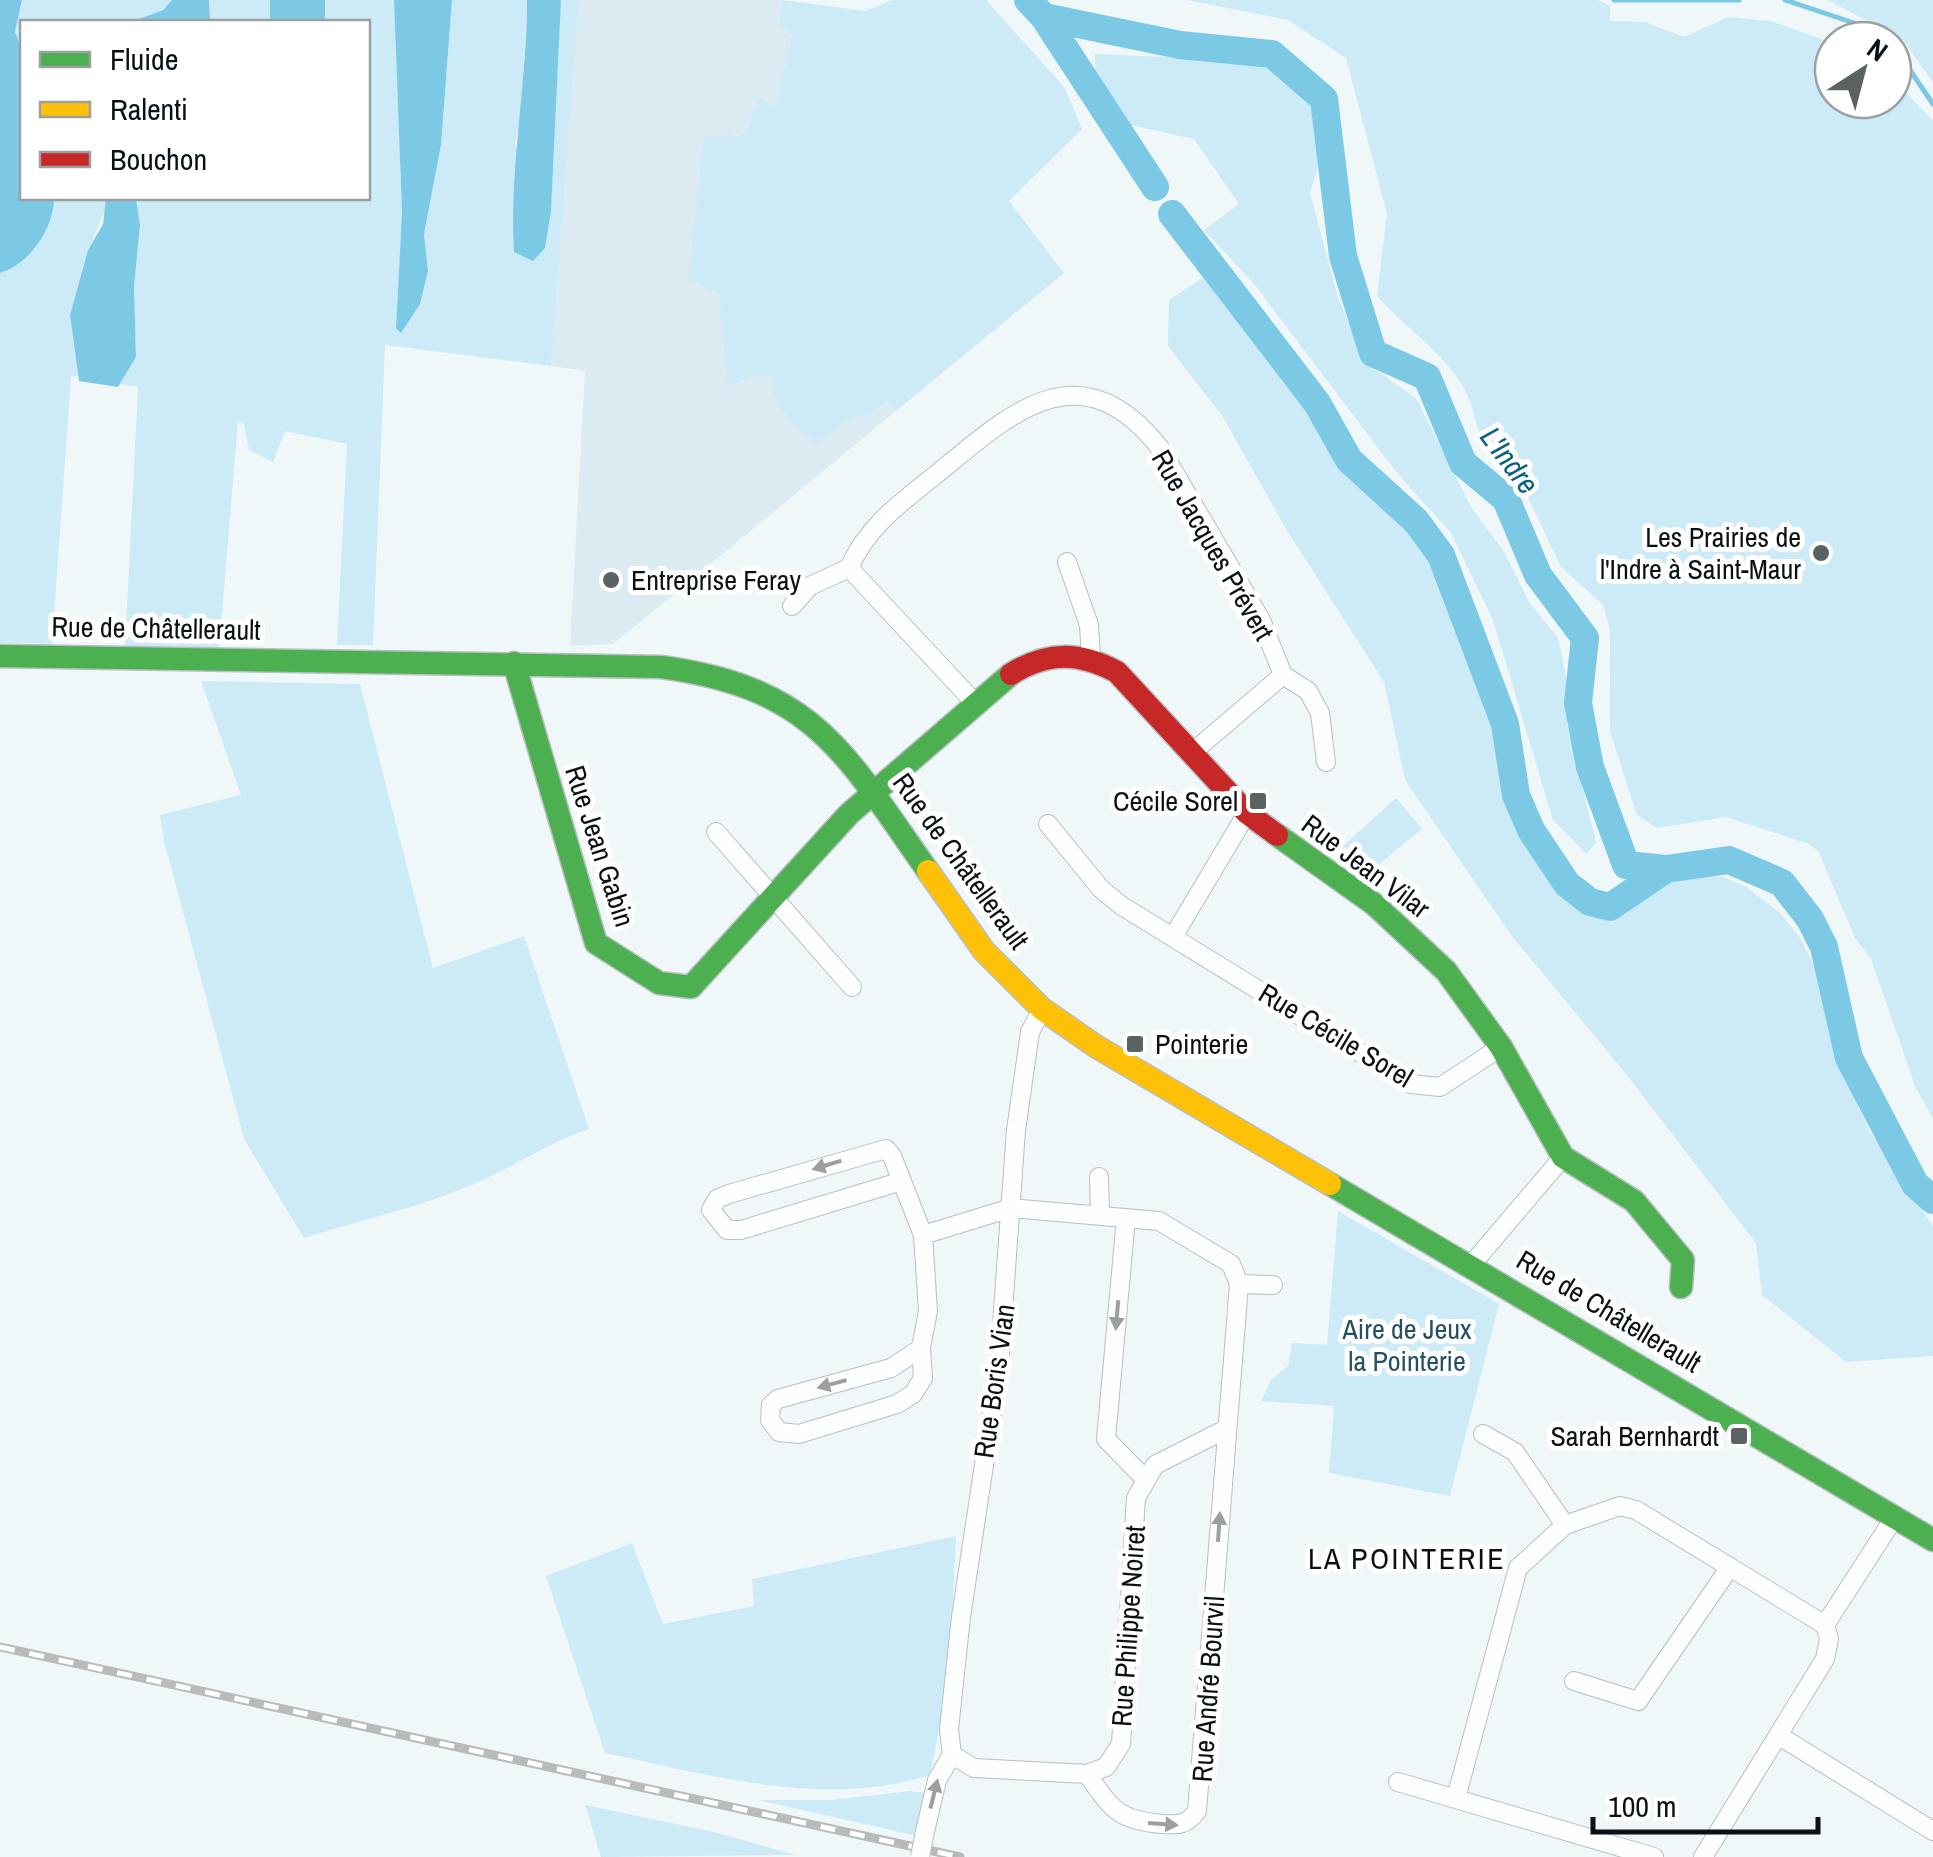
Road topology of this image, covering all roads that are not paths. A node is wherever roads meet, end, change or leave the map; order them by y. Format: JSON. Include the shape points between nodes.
{"nodes":[{"id":1,"x":1067,"y":562,"type":"dead end"},
{"id":2,"x":849,"y":568,"type":"junction"},
{"id":3,"x":792,"y":606,"type":"dead end"},
{"id":4,"x":0,"y":656,"type":"edge"},
{"id":5,"x":1092,"y":658,"type":"junction"},
{"id":6,"x":514,"y":663,"type":"junction"},
{"id":7,"x":1283,"y":675,"type":"junction"},
{"id":8,"x":976,"y":702,"type":"junction"},
{"id":9,"x":1194,"y":752,"type":"junction"},
{"id":10,"x":1326,"y":762,"type":"dead end"},
{"id":11,"x":874,"y":790,"type":"junction"},
{"id":12,"x":1248,"y":813,"type":"junction"},
{"id":13,"x":1048,"y":824,"type":"dead end"},
{"id":14,"x":716,"y":832,"type":"dead end"},
{"id":15,"x":775,"y":895,"type":"junction"},
{"id":16,"x":1173,"y":937,"type":"junction"},
{"id":17,"x":852,"y":986,"type":"dead end"},
{"id":18,"x":1042,"y":1008,"type":"junction"},
{"id":19,"x":1501,"y":1047,"type":"junction"},
{"id":20,"x":1563,"y":1156,"type":"junction"},
{"id":21,"x":1099,"y":1176,"type":"dead end"},
{"id":22,"x":902,"y":1181,"type":"junction"},
{"id":23,"x":1011,"y":1208,"type":"junction"},
{"id":24,"x":1100,"y":1215,"type":"junction"},
{"id":25,"x":1126,"y":1218,"type":"junction"},
{"id":26,"x":923,"y":1235,"type":"junction"},
{"id":27,"x":1472,"y":1264,"type":"junction"},
{"id":28,"x":1239,"y":1284,"type":"junction"},
{"id":29,"x":1273,"y":1285,"type":"dead end"},
{"id":30,"x":1681,"y":1287,"type":"dead end"},
{"id":31,"x":921,"y":1348,"type":"junction"},
{"id":32,"x":1226,"y":1430,"type":"junction"},
{"id":33,"x":1483,"y":1434,"type":"dead end"},
{"id":34,"x":1146,"y":1480,"type":"junction"},
{"id":35,"x":1894,"y":1518,"type":"junction"},
{"id":36,"x":1565,"y":1525,"type":"junction"},
{"id":37,"x":1933,"y":1540,"type":"edge"},
{"id":38,"x":1730,"y":1567,"type":"junction"},
{"id":39,"x":1825,"y":1625,"type":"junction"},
{"id":40,"x":1574,"y":1681,"type":"dead end"},
{"id":41,"x":1781,"y":1737,"type":"junction"},
{"id":42,"x":952,"y":1755,"type":"junction"},
{"id":43,"x":1086,"y":1774,"type":"junction"},
{"id":44,"x":1398,"y":1782,"type":"dead end"},
{"id":45,"x":1456,"y":1798,"type":"junction"},
{"id":46,"x":1933,"y":1831,"type":"edge"},
{"id":47,"x":920,"y":1857,"type":"edge"},
{"id":48,"x":1654,"y":1857,"type":"edge"},
{"id":49,"x":1703,"y":1857,"type":"edge"}],
"edges":[{"from":1,"to":5,"type":"street","via":[[1089,624]]},
{"from":2,"to":3,"type":"street","via":[[810,586]]},
{"from":2,"to":7,"type":"street","name":"Rue Jacques Prévert","via":[[872,526],[1005,418],[1050,398],[1096,402],[1120,409],[1160,448],[1261,620]]},
{"from":2,"to":8,"type":"street"},
{"from":4,"to":6,"type":"main road","name":"Rue de Châtellerault"},
{"from":5,"to":8,"type":"main road","via":[[1037,658]]},
{"from":5,"to":9,"type":"main road","name":"Rue Jean Vilar","via":[[1117,672]]},
{"from":6,"to":11,"type":"main road","name":"Rue de Châtellerault","via":[[661,667],[728,677],[816,724]]},
{"from":6,"to":15,"type":"main road","name":"Rue Jean Gabin","via":[[596,944],[659,983],[691,987]]},
{"from":7,"to":9,"type":"street","name":"Rue Jacques Prévert"},
{"from":7,"to":10,"type":"street","name":"Rue Jacques Prévert","via":[[1308,690],[1320,712]]},
{"from":8,"to":11,"type":"main road"},
{"from":9,"to":12,"type":"main road","name":"Rue Jean Vilar"},
{"from":11,"to":15,"type":"main road","name":"Rue Jean Gabin"},
{"from":11,"to":18,"type":"main road","name":"Rue de Châtellerault","via":[[984,951]]},
{"from":12,"to":16,"type":"street"},
{"from":12,"to":19,"type":"main road","name":"Rue Jean Vilar","via":[[1413,938]]},
{"from":13,"to":16,"type":"street","name":"Rue Cécile Sorel","via":[[1101,889]]},
{"from":14,"to":15,"type":"street"},
{"from":15,"to":17,"type":"street"},
{"from":16,"to":19,"type":"street","name":"Rue Cécile Sorel","via":[[1411,1084],[1440,1087]]},
{"from":18,"to":23,"type":"street","name":"Rue Boris Vian","via":[[1025,1062]]},
{"from":18,"to":27,"type":"main road","name":"Rue de Châtellerault","via":[[1097,1047]]},
{"from":19,"to":20,"type":"main road","name":"Rue Jean Vilar"},
{"from":20,"to":27,"type":"street"},
{"from":20,"to":30,"type":"main road","name":"Rue Jean Vilar","via":[[1634,1201],[1683,1260]]},
{"from":21,"to":24,"type":"street"},
{"from":22,"to":22,"type":"street","one_way":true,"via":[[886,1149],[874,1150],[729,1194],[712,1210],[727,1230],[741,1230]]},
{"from":22,"to":26,"type":"street"},
{"from":23,"to":24,"type":"street"},
{"from":23,"to":26,"type":"street"},
{"from":23,"to":42,"type":"street","name":"Rue Boris Vian","via":[[999,1366],[961,1617]]},
{"from":24,"to":25,"type":"street"},
{"from":25,"to":28,"type":"street","via":[[1159,1221],[1231,1264]]},
{"from":25,"to":34,"type":"street","one_way":true,"via":[[1106,1439]]},
{"from":26,"to":31,"type":"street","via":[[928,1310]]},
{"from":27,"to":35,"type":"main road","name":"Rue de Châtellerault"},
{"from":28,"to":29,"type":"street"},
{"from":28,"to":32,"type":"street","name":"Rue André Bourvil"},
{"from":31,"to":31,"type":"street","one_way":true,"via":[[891,1368],[778,1398],[770,1420],[779,1432],[799,1434],[897,1404],[923,1378]]},
{"from":32,"to":34,"type":"street","via":[[1155,1464]]},
{"from":43,"to":32,"type":"street","name":"Rue André Bourvil","one_way":true,"via":[[1130,1821],[1179,1825],[1196,1811]]},
{"from":33,"to":36,"type":"street","via":[[1515,1452]]},
{"from":34,"to":43,"type":"street","name":"Rue Philippe Noiret","via":[[1136,1498],[1120,1744],[1106,1767]]},
{"from":35,"to":37,"type":"main road","name":"Rue de Châtellerault"},
{"from":35,"to":39,"type":"street"},
{"from":36,"to":38,"type":"street","via":[[1620,1506],[1636,1510]]},
{"from":36,"to":45,"type":"street","via":[[1518,1568]]},
{"from":38,"to":39,"type":"street"},
{"from":38,"to":40,"type":"street","via":[[1638,1702]]},
{"from":39,"to":41,"type":"street","via":[[1825,1660]]},
{"from":41,"to":46,"type":"street"},
{"from":41,"to":49,"type":"street"},
{"from":42,"to":43,"type":"street","via":[[974,1768]]},
{"from":47,"to":42,"type":"street","one_way":true,"bridge":true,"via":[[937,1780]]},
{"from":44,"to":45,"type":"street"},
{"from":45,"to":48,"type":"street"}]}
